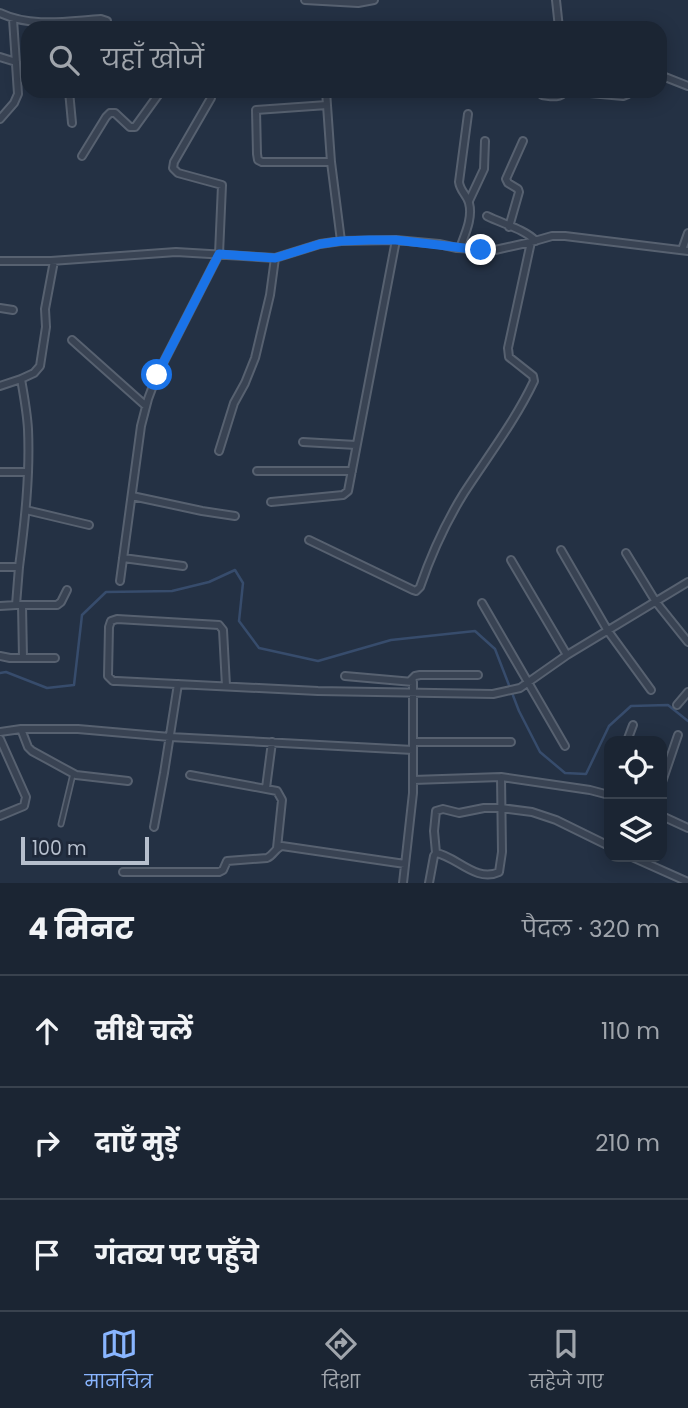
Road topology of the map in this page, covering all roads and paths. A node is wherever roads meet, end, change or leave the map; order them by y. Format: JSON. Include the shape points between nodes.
{"nodes":[{"id":1,"x":305,"y":0,"type":"edge"},
{"id":2,"x":374,"y":0,"type":"edge"},
{"id":3,"x":556,"y":0,"type":"edge"},
{"id":4,"x":0,"y":13,"type":"edge"},
{"id":5,"x":13,"y":19,"type":"junction"},
{"id":6,"x":30,"y":21,"type":"edge"},
{"id":7,"x":89,"y":21,"type":"edge"},
{"id":8,"x":107,"y":21,"type":"edge"},
{"id":9,"x":558,"y":21,"type":"edge"},
{"id":10,"x":0,"y":57,"type":"edge"},
{"id":11,"x":16,"y":62,"type":"junction"},
{"id":12,"x":667,"y":78,"type":"edge"},
{"id":13,"x":688,"y":86,"type":"edge"},
{"id":14,"x":70,"y":98,"type":"edge"},
{"id":15,"x":156,"y":98,"type":"edge"},
{"id":16,"x":211,"y":98,"type":"edge"},
{"id":17,"x":326,"y":98,"type":"edge"},
{"id":18,"x":327,"y":105,"type":"junction"},
{"id":19,"x":468,"y":114,"type":"dead end"},
{"id":20,"x":0,"y":119,"type":"edge"},
{"id":21,"x":72,"y":123,"type":"dead end"},
{"id":22,"x":485,"y":141,"type":"dead end"},
{"id":23,"x":523,"y":141,"type":"dead end"},
{"id":24,"x":82,"y":156,"type":"dead end"},
{"id":25,"x":331,"y":162,"type":"junction"},
{"id":26,"x":469,"y":201,"type":"junction"},
{"id":27,"x":487,"y":216,"type":"dead end"},
{"id":28,"x":509,"y":227,"type":"junction"},
{"id":29,"x":688,"y":233,"type":"edge"},
{"id":30,"x":396,"y":240,"type":"junction"},
{"id":31,"x":341,"y":241,"type":"junction"},
{"id":32,"x":534,"y":242,"type":"junction"},
{"id":33,"x":460,"y":248,"type":"junction"},
{"id":34,"x":685,"y":250,"type":"edge"},
{"id":35,"x":219,"y":254,"type":"junction"},
{"id":36,"x":275,"y":258,"type":"junction"},
{"id":37,"x":0,"y":261,"type":"edge"},
{"id":38,"x":54,"y":261,"type":"junction"},
{"id":39,"x":0,"y":309,"type":"edge"},
{"id":40,"x":13,"y":310,"type":"dead end"},
{"id":41,"x":72,"y":340,"type":"dead end"},
{"id":42,"x":21,"y":379,"type":"junction"},
{"id":43,"x":0,"y":386,"type":"edge"},
{"id":44,"x":146,"y":406,"type":"junction"},
{"id":45,"x":303,"y":442,"type":"dead end"},
{"id":46,"x":356,"y":444,"type":"junction"},
{"id":47,"x":219,"y":451,"type":"dead end"},
{"id":48,"x":257,"y":471,"type":"dead end"},
{"id":49,"x":352,"y":471,"type":"junction"},
{"id":50,"x":0,"y":472,"type":"edge"},
{"id":51,"x":28,"y":472,"type":"junction"},
{"id":52,"x":132,"y":496,"type":"junction"},
{"id":53,"x":271,"y":502,"type":"dead end"},
{"id":54,"x":26,"y":510,"type":"junction"},
{"id":55,"x":235,"y":516,"type":"dead end"},
{"id":56,"x":89,"y":525,"type":"dead end"},
{"id":57,"x":309,"y":540,"type":"dead end"},
{"id":58,"x":561,"y":550,"type":"dead end"},
{"id":59,"x":626,"y":553,"type":"dead end"},
{"id":60,"x":123,"y":558,"type":"junction"},
{"id":61,"x":511,"y":560,"type":"dead end"},
{"id":62,"x":183,"y":566,"type":"dead end"},
{"id":63,"x":0,"y":567,"type":"edge"},
{"id":64,"x":19,"y":567,"type":"junction"},
{"id":65,"x":120,"y":581,"type":"dead end"},
{"id":66,"x":688,"y":582,"type":"edge"},
{"id":67,"x":67,"y":590,"type":"dead end"},
{"id":68,"x":656,"y":602,"type":"junction"},
{"id":69,"x":482,"y":603,"type":"dead end"},
{"id":70,"x":19,"y":605,"type":"junction"},
{"id":71,"x":0,"y":606,"type":"edge"},
{"id":72,"x":608,"y":631,"type":"junction"},
{"id":73,"x":688,"y":642,"type":"edge"},
{"id":74,"x":568,"y":655,"type":"junction"},
{"id":75,"x":0,"y":656,"type":"edge"},
{"id":76,"x":23,"y":658,"type":"junction"},
{"id":77,"x":55,"y":658,"type":"dead end"},
{"id":78,"x":478,"y":675,"type":"dead end"},
{"id":79,"x":345,"y":676,"type":"dead end"},
{"id":80,"x":411,"y":680,"type":"junction"},
{"id":81,"x":528,"y":683,"type":"junction"},
{"id":82,"x":178,"y":684,"type":"junction"},
{"id":83,"x":226,"y":686,"type":"junction"},
{"id":84,"x":651,"y":690,"type":"dead end"},
{"id":85,"x":688,"y":692,"type":"edge"},
{"id":86,"x":413,"y":693,"type":"junction"},
{"id":87,"x":677,"y":705,"type":"dead end"},
{"id":88,"x":633,"y":725,"type":"dead end"},
{"id":89,"x":22,"y":729,"type":"junction"},
{"id":90,"x":0,"y":732,"type":"edge"},
{"id":91,"x":678,"y":735,"type":"dead end"},
{"id":92,"x":629,"y":736,"type":"edge"},
{"id":93,"x":170,"y":737,"type":"junction"},
{"id":94,"x":0,"y":739,"type":"edge"},
{"id":95,"x":272,"y":742,"type":"junction"},
{"id":96,"x":511,"y":742,"type":"dead end"},
{"id":97,"x":413,"y":746,"type":"junction"},
{"id":98,"x":565,"y":746,"type":"dead end"},
{"id":99,"x":667,"y":763,"type":"edge"},
{"id":100,"x":73,"y":774,"type":"junction"},
{"id":101,"x":190,"y":775,"type":"dead end"},
{"id":102,"x":501,"y":777,"type":"junction"},
{"id":103,"x":413,"y":780,"type":"junction"},
{"id":104,"x":128,"y":781,"type":"dead end"},
{"id":105,"x":266,"y":788,"type":"junction"},
{"id":106,"x":604,"y":793,"type":"edge"},
{"id":107,"x":501,"y":808,"type":"junction"},
{"id":108,"x":0,"y":817,"type":"edge"},
{"id":109,"x":667,"y":818,"type":"edge"},
{"id":110,"x":61,"y":824,"type":"dead end"},
{"id":111,"x":154,"y":827,"type":"dead end"},
{"id":112,"x":688,"y":828,"type":"edge"},
{"id":113,"x":604,"y":844,"type":"edge"},
{"id":114,"x":277,"y":848,"type":"junction"},
{"id":115,"x":436,"y":852,"type":"junction"},
{"id":116,"x":643,"y":862,"type":"edge"},
{"id":117,"x":405,"y":864,"type":"junction"},
{"id":118,"x":123,"y":872,"type":"dead end"},
{"id":119,"x":688,"y":882,"type":"edge"},
{"id":120,"x":403,"y":883,"type":"edge"},
{"id":121,"x":429,"y":883,"type":"edge"}],
"edges":[{"from":1,"to":2,"type":"street","via":[[358,4]]},
{"from":3,"to":9,"type":"street"},
{"from":4,"to":5,"type":"street"},
{"from":5,"to":6,"type":"street"},
{"from":5,"to":11,"type":"street"},
{"from":7,"to":8,"type":"street"},
{"from":10,"to":11,"type":"street"},
{"from":11,"to":20,"type":"street","via":[[18,94]]},
{"from":12,"to":13,"type":"street"},
{"from":14,"to":21,"type":"street"},
{"from":15,"to":24,"type":"street","via":[[135,127],[110,113]]},
{"from":16,"to":35,"type":"street","via":[[173,168],[222,185]]},
{"from":17,"to":18,"type":"street"},
{"from":18,"to":25,"type":"street"},
{"from":18,"to":25,"type":"street","via":[[256,110],[257,154],[262,162]]},
{"from":19,"to":26,"type":"street","via":[[459,182]]},
{"from":22,"to":26,"type":"street","via":[[484,169]]},
{"from":23,"to":28,"type":"street","via":[[506,179],[519,192]]},
{"from":25,"to":31,"type":"street"},
{"from":26,"to":33,"type":"street","via":[[469,221]]},
{"from":27,"to":28,"type":"street"},
{"from":28,"to":32,"type":"street","via":[[526,232]]},
{"from":29,"to":34,"type":"street"},
{"from":30,"to":31,"type":"street"},
{"from":30,"to":33,"type":"street"},
{"from":30,"to":46,"type":"street"},
{"from":31,"to":36,"type":"street"},
{"from":32,"to":33,"type":"street","via":[[495,250]]},
{"from":32,"to":34,"type":"street","via":[[565,236]]},
{"from":32,"to":57,"type":"street","via":[[508,348],[509,356],[534,381],[463,496],[436,546],[421,587],[413,590]]},
{"from":35,"to":36,"type":"street"},
{"from":35,"to":38,"type":"street","via":[[176,252]]},
{"from":35,"to":44,"type":"street","via":[[157,375]]},
{"from":36,"to":47,"type":"street","via":[[255,358]]},
{"from":37,"to":38,"type":"street"},
{"from":38,"to":42,"type":"street","via":[[44,309],[41,362],[34,373]]},
{"from":39,"to":40,"type":"street"},
{"from":41,"to":44,"type":"street"},
{"from":42,"to":43,"type":"street"},
{"from":42,"to":51,"type":"street"},
{"from":44,"to":52,"type":"street"},
{"from":45,"to":46,"type":"street"},
{"from":46,"to":49,"type":"street"},
{"from":48,"to":49,"type":"street"},
{"from":49,"to":53,"type":"street","via":[[344,495]]},
{"from":50,"to":51,"type":"street"},
{"from":51,"to":54,"type":"street"},
{"from":52,"to":55,"type":"street"},
{"from":52,"to":60,"type":"street"},
{"from":54,"to":56,"type":"street"},
{"from":54,"to":64,"type":"street"},
{"from":58,"to":72,"type":"street"},
{"from":59,"to":68,"type":"street"},
{"from":60,"to":62,"type":"street"},
{"from":60,"to":65,"type":"street"},
{"from":61,"to":74,"type":"street"},
{"from":63,"to":64,"type":"street"},
{"from":64,"to":70,"type":"street"},
{"from":66,"to":68,"type":"street"},
{"from":67,"to":70,"type":"street","via":[[57,605]]},
{"from":68,"to":72,"type":"street"},
{"from":68,"to":73,"type":"street"},
{"from":69,"to":81,"type":"street"},
{"from":70,"to":71,"type":"street"},
{"from":70,"to":76,"type":"street"},
{"from":72,"to":74,"type":"street"},
{"from":72,"to":84,"type":"street"},
{"from":74,"to":81,"type":"street"},
{"from":75,"to":76,"type":"street"},
{"from":76,"to":77,"type":"street"},
{"from":78,"to":80,"type":"street","via":[[420,675]]},
{"from":79,"to":80,"type":"street"},
{"from":80,"to":86,"type":"street"},
{"from":81,"to":86,"type":"street","via":[[493,694]]},
{"from":81,"to":98,"type":"street"},
{"from":82,"to":83,"type":"street"},
{"from":82,"to":83,"type":"street","via":[[110,679],[111,621],[219,625]]},
{"from":82,"to":93,"type":"street"},
{"from":83,"to":86,"type":"street"},
{"from":85,"to":87,"type":"street"},
{"from":86,"to":97,"type":"street"},
{"from":88,"to":92,"type":"street"},
{"from":89,"to":90,"type":"street"},
{"from":89,"to":93,"type":"street"},
{"from":89,"to":100,"type":"street","via":[[32,751]]},
{"from":91,"to":99,"type":"street"},
{"from":93,"to":95,"type":"street"},
{"from":93,"to":111,"type":"street"},
{"from":94,"to":108,"type":"street","via":[[26,797],[24,806]]},
{"from":95,"to":97,"type":"street"},
{"from":95,"to":105,"type":"street"},
{"from":96,"to":97,"type":"street"},
{"from":97,"to":103,"type":"street"},
{"from":100,"to":104,"type":"street"},
{"from":100,"to":110,"type":"lane"},
{"from":101,"to":105,"type":"street"},
{"from":102,"to":103,"type":"street"},
{"from":102,"to":106,"type":"street"},
{"from":102,"to":107,"type":"street"},
{"from":103,"to":117,"type":"street"},
{"from":105,"to":114,"type":"street","via":[[277,791],[282,800]]},
{"from":107,"to":113,"type":"street","via":[[548,817]]},
{"from":107,"to":115,"type":"street","via":[[436,811]]},
{"from":107,"to":115,"type":"street","via":[[498,874],[474,872]]},
{"from":109,"to":112,"type":"street"},
{"from":114,"to":117,"type":"street"},
{"from":114,"to":118,"type":"street","via":[[267,858],[227,860],[219,872]]},
{"from":115,"to":121,"type":"street"},
{"from":116,"to":119,"type":"street"},
{"from":117,"to":120,"type":"street"}]}
